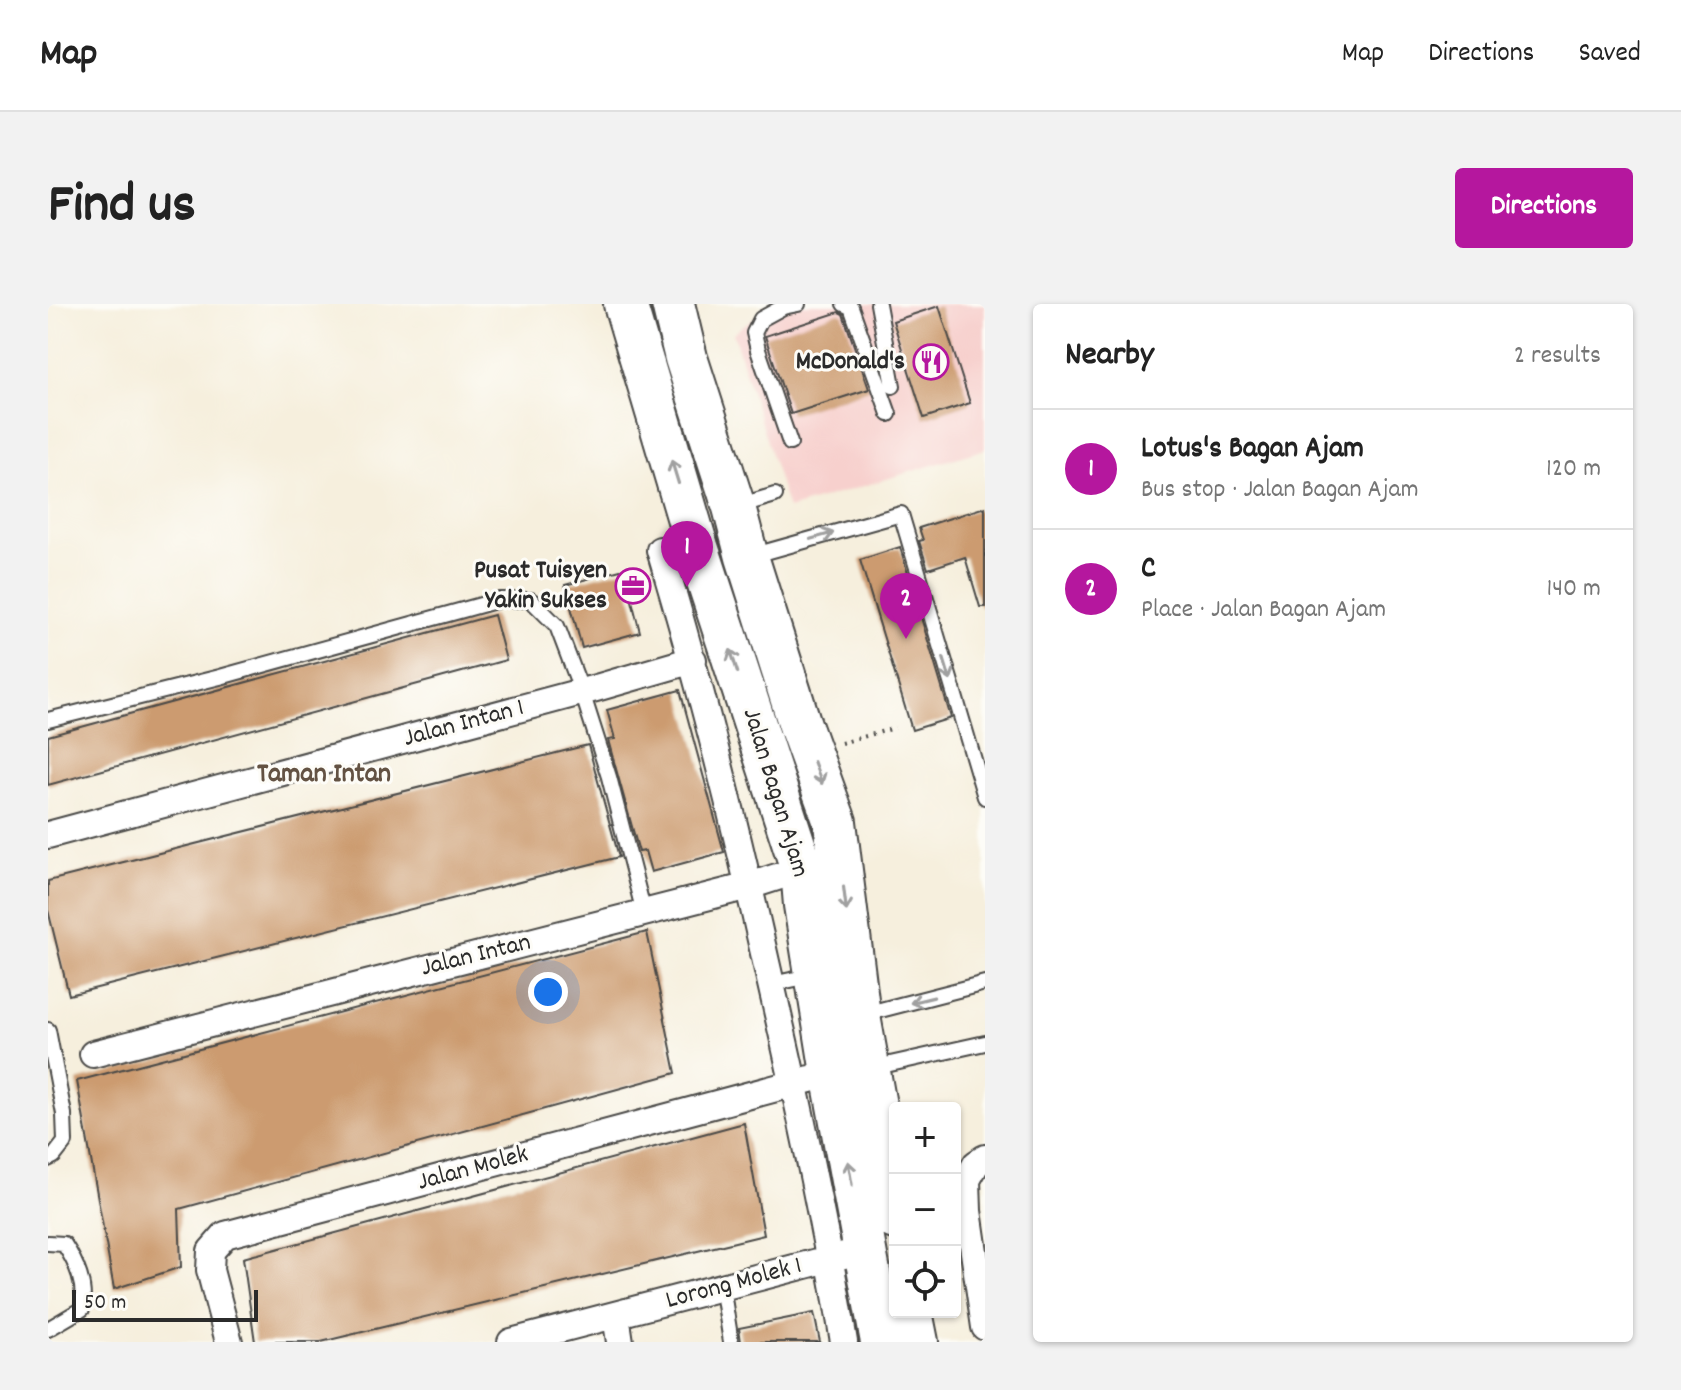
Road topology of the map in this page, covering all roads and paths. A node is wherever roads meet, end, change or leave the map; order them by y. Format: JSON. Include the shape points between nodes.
{"nodes":[{"id":1,"x":673,"y":304,"type":"edge"},
{"id":2,"x":798,"y":304,"type":"edge"},
{"id":3,"x":844,"y":304,"type":"edge"},
{"id":4,"x":878,"y":304,"type":"edge"},
{"id":5,"x":639,"y":308,"type":"edge"},
{"id":6,"x":893,"y":386,"type":"dead end"},
{"id":7,"x":889,"y":414,"type":"dead end"},
{"id":8,"x":790,"y":443,"type":"dead end"},
{"id":9,"x":775,"y":495,"type":"dead end"},
{"id":10,"x":734,"y":507,"type":"junction"},
{"id":11,"x":660,"y":550,"type":"dead end"},
{"id":12,"x":747,"y":557,"type":"junction"},
{"id":13,"x":693,"y":660,"type":"junction"},
{"id":14,"x":582,"y":692,"type":"junction"},
{"id":15,"x":48,"y":720,"type":"edge"},
{"id":16,"x":895,"y":728,"type":"dead end"},
{"id":17,"x":839,"y":744,"type":"dead end"},
{"id":18,"x":985,"y":797,"type":"edge"},
{"id":19,"x":835,"y":822,"type":"junction"},
{"id":20,"x":48,"y":835,"type":"edge"},
{"id":21,"x":802,"y":869,"type":"junction"},
{"id":22,"x":749,"y":886,"type":"junction"},
{"id":23,"x":644,"y":913,"type":"junction"},
{"id":24,"x":816,"y":974,"type":"junction"},
{"id":25,"x":985,"y":983,"type":"edge"},
{"id":26,"x":772,"y":984,"type":"junction"},
{"id":27,"x":859,"y":1016,"type":"junction"},
{"id":28,"x":48,"y":1030,"type":"edge"},
{"id":29,"x":985,"y":1043,"type":"edge"},
{"id":30,"x":93,"y":1054,"type":"dead end"},
{"id":31,"x":832,"y":1075,"type":"junction"},
{"id":32,"x":985,"y":1158,"type":"edge"},
{"id":33,"x":48,"y":1159,"type":"edge"},
{"id":34,"x":889,"y":1204,"type":"edge"},
{"id":35,"x":977,"y":1208,"type":"edge"},
{"id":36,"x":48,"y":1243,"type":"edge"},
{"id":37,"x":847,"y":1254,"type":"junction"},
{"id":38,"x":722,"y":1286,"type":"junction"},
{"id":39,"x":616,"y":1315,"type":"junction"},
{"id":40,"x":912,"y":1318,"type":"edge"},
{"id":41,"x":985,"y":1327,"type":"edge"},
{"id":42,"x":48,"y":1329,"type":"edge"},
{"id":43,"x":229,"y":1342,"type":"edge"},
{"id":44,"x":511,"y":1342,"type":"edge"},
{"id":45,"x":620,"y":1342,"type":"edge"},
{"id":46,"x":731,"y":1342,"type":"edge"},
{"id":47,"x":844,"y":1342,"type":"edge"},
{"id":48,"x":882,"y":1342,"type":"edge"},
{"id":49,"x":917,"y":1342,"type":"edge"}],
"edges":[{"from":1,"to":10,"type":"main road","name":"Jalan Bagan Ajam"},
{"from":2,"to":8,"type":"lane","via":[[761,319],[754,333]]},
{"from":3,"to":7,"type":"lane","via":[[851,307]]},
{"from":4,"to":6,"type":"lane"},
{"from":21,"to":5,"type":"main road","name":"Jalan Bagan Ajam","one_way":true,"via":[[697,547]]},
{"from":9,"to":10,"type":"lane"},
{"from":10,"to":12,"type":"main road","name":"Jalan Bagan Ajam"},
{"from":11,"to":13,"type":"street"},
{"from":12,"to":18,"type":"lane","one_way":true,"via":[[901,514]]},
{"from":12,"to":19,"type":"main road","name":"Jalan Bagan Ajam","one_way":true},
{"from":13,"to":14,"type":"street","name":"Jalan Intan 1"},
{"from":13,"to":22,"type":"street"},
{"from":14,"to":15,"type":"lane","via":[[557,626],[531,600],[499,600]]},
{"from":14,"to":20,"type":"street","name":"Jalan Intan 1"},
{"from":14,"to":23,"type":"lane"},
{"from":16,"to":17,"type":"path"},
{"from":19,"to":21,"type":"street"},
{"from":19,"to":27,"type":"main road","name":"Jalan Bagan Ajam","one_way":true},
{"from":21,"to":22,"type":"street","name":"Jalan Intan"},
{"from":21,"to":24,"type":"main road","name":"Jalan Bagan Ajam"},
{"from":22,"to":23,"type":"street","name":"Jalan Intan"},
{"from":22,"to":26,"type":"street"},
{"from":23,"to":30,"type":"street","name":"Jalan Intan"},
{"from":24,"to":26,"type":"lane"},
{"from":24,"to":31,"type":"main road","name":"Jalan Bagan Ajam"},
{"from":25,"to":27,"type":"lane","one_way":true},
{"from":26,"to":31,"type":"street"},
{"from":27,"to":31,"type":"main road","name":"Jalan Bagan Ajam"},
{"from":28,"to":33,"type":"lane","via":[[65,1142]]},
{"from":29,"to":31,"type":"lane"},
{"from":31,"to":34,"type":"main road","name":"Jalan Bagan Ajam"},
{"from":31,"to":37,"type":"main road","name":"Jalan Bagan Ajam"},
{"from":31,"to":43,"type":"street","name":"Jalan Molek","via":[[225,1235],[211,1251],[210,1270]]},
{"from":32,"to":35,"type":"street","via":[[967,1180]]},
{"from":35,"to":41,"type":"street"},
{"from":36,"to":42,"type":"lane","via":[[64,1244],[85,1292],[82,1309]]},
{"from":37,"to":38,"type":"street","name":"Lorong Molek 1"},
{"from":37,"to":47,"type":"street"},
{"from":37,"to":48,"type":"main road","name":"Jalan Bagan Ajam"},
{"from":38,"to":39,"type":"street","name":"Lorong Molek 1"},
{"from":38,"to":46,"type":"lane"},
{"from":39,"to":44,"type":"street","name":"Lorong Molek 1"},
{"from":39,"to":45,"type":"street"},
{"from":40,"to":49,"type":"main road"}]}
